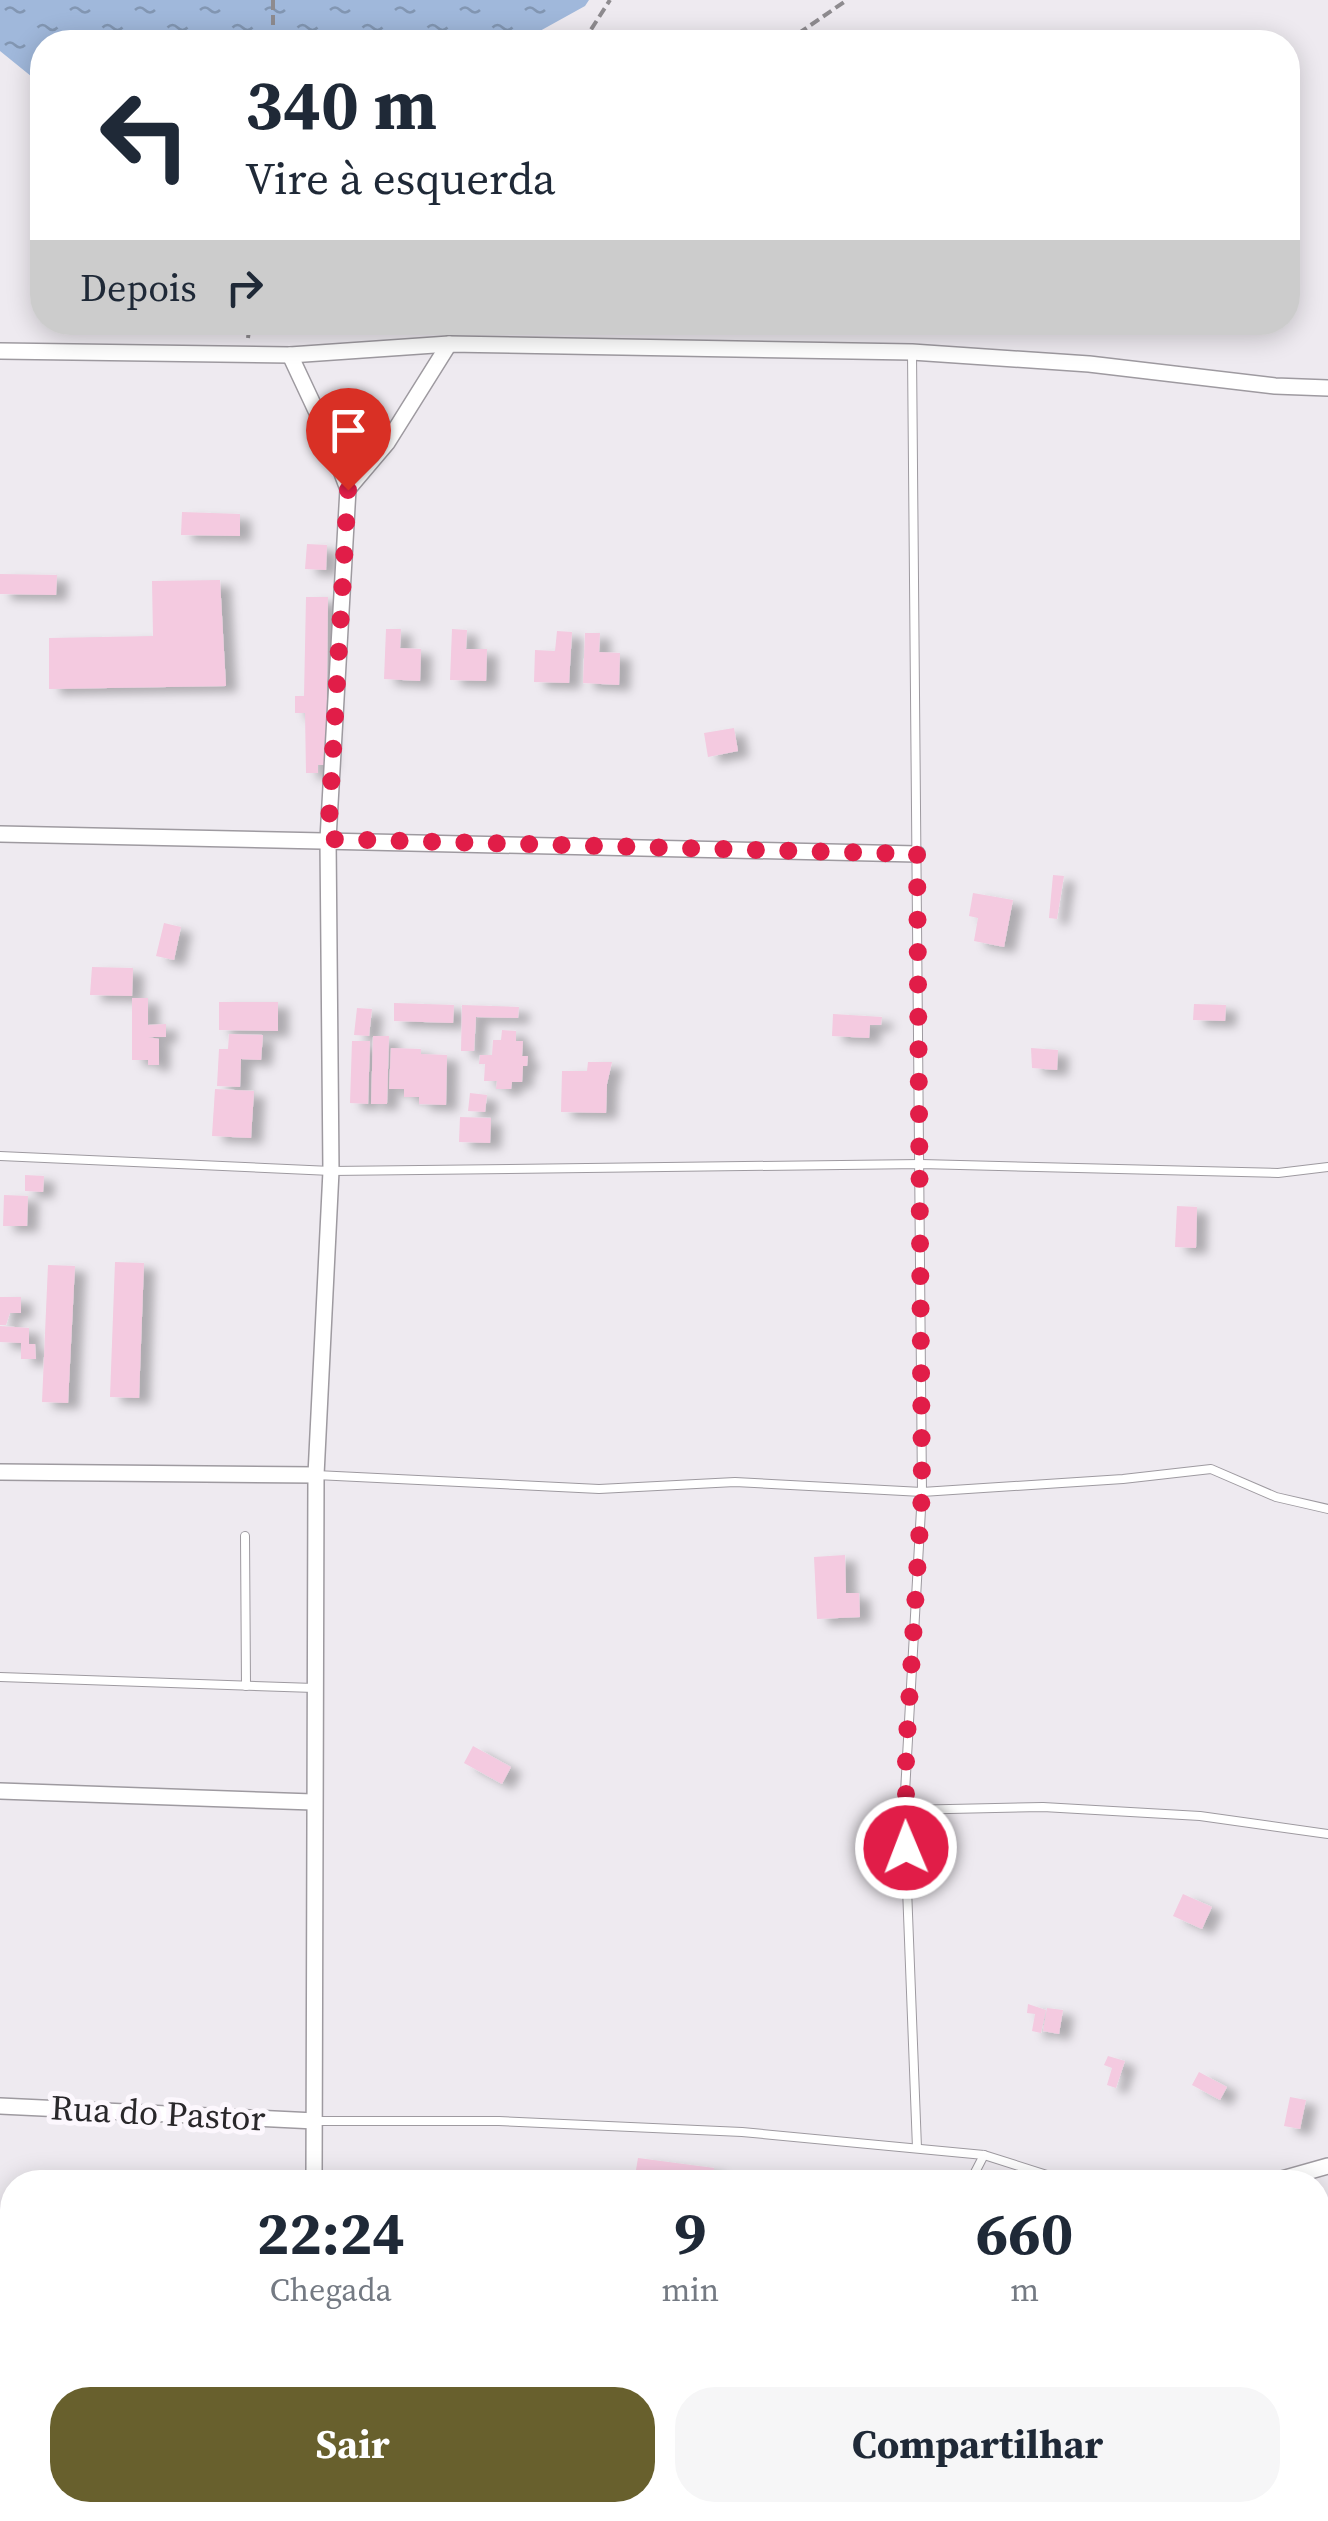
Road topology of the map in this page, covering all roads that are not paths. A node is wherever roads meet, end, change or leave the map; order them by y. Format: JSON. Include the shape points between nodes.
{"nodes":[{"id":1,"x":449,"y":344,"type":"junction"},
{"id":2,"x":0,"y":351,"type":"edge"},
{"id":3,"x":912,"y":352,"type":"junction"},
{"id":4,"x":290,"y":355,"type":"junction"},
{"id":5,"x":1328,"y":388,"type":"edge"},
{"id":6,"x":348,"y":490,"type":"junction"},
{"id":7,"x":0,"y":834,"type":"edge"},
{"id":8,"x":328,"y":839,"type":"junction"},
{"id":9,"x":917,"y":854,"type":"junction"},
{"id":10,"x":0,"y":1156,"type":"edge"},
{"id":11,"x":921,"y":1164,"type":"junction"},
{"id":12,"x":1328,"y":1167,"type":"edge"},
{"id":13,"x":331,"y":1171,"type":"junction"},
{"id":14,"x":0,"y":1472,"type":"edge"},
{"id":15,"x":316,"y":1475,"type":"junction"},
{"id":16,"x":922,"y":1492,"type":"junction"},
{"id":17,"x":1328,"y":1509,"type":"edge"},
{"id":18,"x":246,"y":1536,"type":"dead end"},
{"id":19,"x":0,"y":1677,"type":"edge"},
{"id":20,"x":246,"y":1686,"type":"junction"},
{"id":21,"x":314,"y":1688,"type":"junction"},
{"id":22,"x":0,"y":1791,"type":"edge"},
{"id":23,"x":314,"y":1802,"type":"junction"},
{"id":24,"x":904,"y":1810,"type":"junction"},
{"id":25,"x":1328,"y":1834,"type":"edge"},
{"id":26,"x":0,"y":2106,"type":"edge"},
{"id":27,"x":315,"y":2120,"type":"junction"},
{"id":28,"x":916,"y":2148,"type":"junction"},
{"id":29,"x":984,"y":2155,"type":"junction"},
{"id":30,"x":314,"y":2170,"type":"edge"},
{"id":31,"x":976,"y":2170,"type":"edge"},
{"id":32,"x":1031,"y":2170,"type":"edge"}],
"edges":[{"from":1,"to":3,"type":"street"},
{"from":1,"to":4,"type":"street"},
{"from":1,"to":6,"type":"street","via":[[387,443]]},
{"from":2,"to":4,"type":"street"},
{"from":3,"to":5,"type":"street"},
{"from":3,"to":9,"type":"lane"},
{"from":4,"to":6,"type":"street"},
{"from":6,"to":8,"type":"street"},
{"from":7,"to":8,"type":"street"},
{"from":8,"to":9,"type":"street"},
{"from":8,"to":13,"type":"street"},
{"from":9,"to":11,"type":"lane"},
{"from":10,"to":13,"type":"lane"},
{"from":11,"to":12,"type":"lane","via":[[1278,1173]]},
{"from":11,"to":13,"type":"lane"},
{"from":11,"to":16,"type":"lane"},
{"from":13,"to":15,"type":"street"},
{"from":14,"to":15,"type":"street"},
{"from":15,"to":16,"type":"lane","via":[[599,1489],[735,1482]]},
{"from":15,"to":21,"type":"street"},
{"from":16,"to":17,"type":"lane","via":[[1211,1469],[1276,1497]]},
{"from":16,"to":24,"type":"lane"},
{"from":18,"to":20,"type":"lane"},
{"from":19,"to":20,"type":"lane"},
{"from":20,"to":21,"type":"lane"},
{"from":21,"to":23,"type":"street"},
{"from":22,"to":23,"type":"street"},
{"from":23,"to":27,"type":"street"},
{"from":24,"to":25,"type":"lane","via":[[1180,1815]]},
{"from":24,"to":28,"type":"lane"},
{"from":26,"to":27,"type":"street","name":"Rua do Pastor"},
{"from":27,"to":28,"type":"lane","via":[[742,2132]]},
{"from":27,"to":30,"type":"street"},
{"from":28,"to":29,"type":"lane"},
{"from":29,"to":31,"type":"lane"},
{"from":29,"to":32,"type":"lane"}]}
